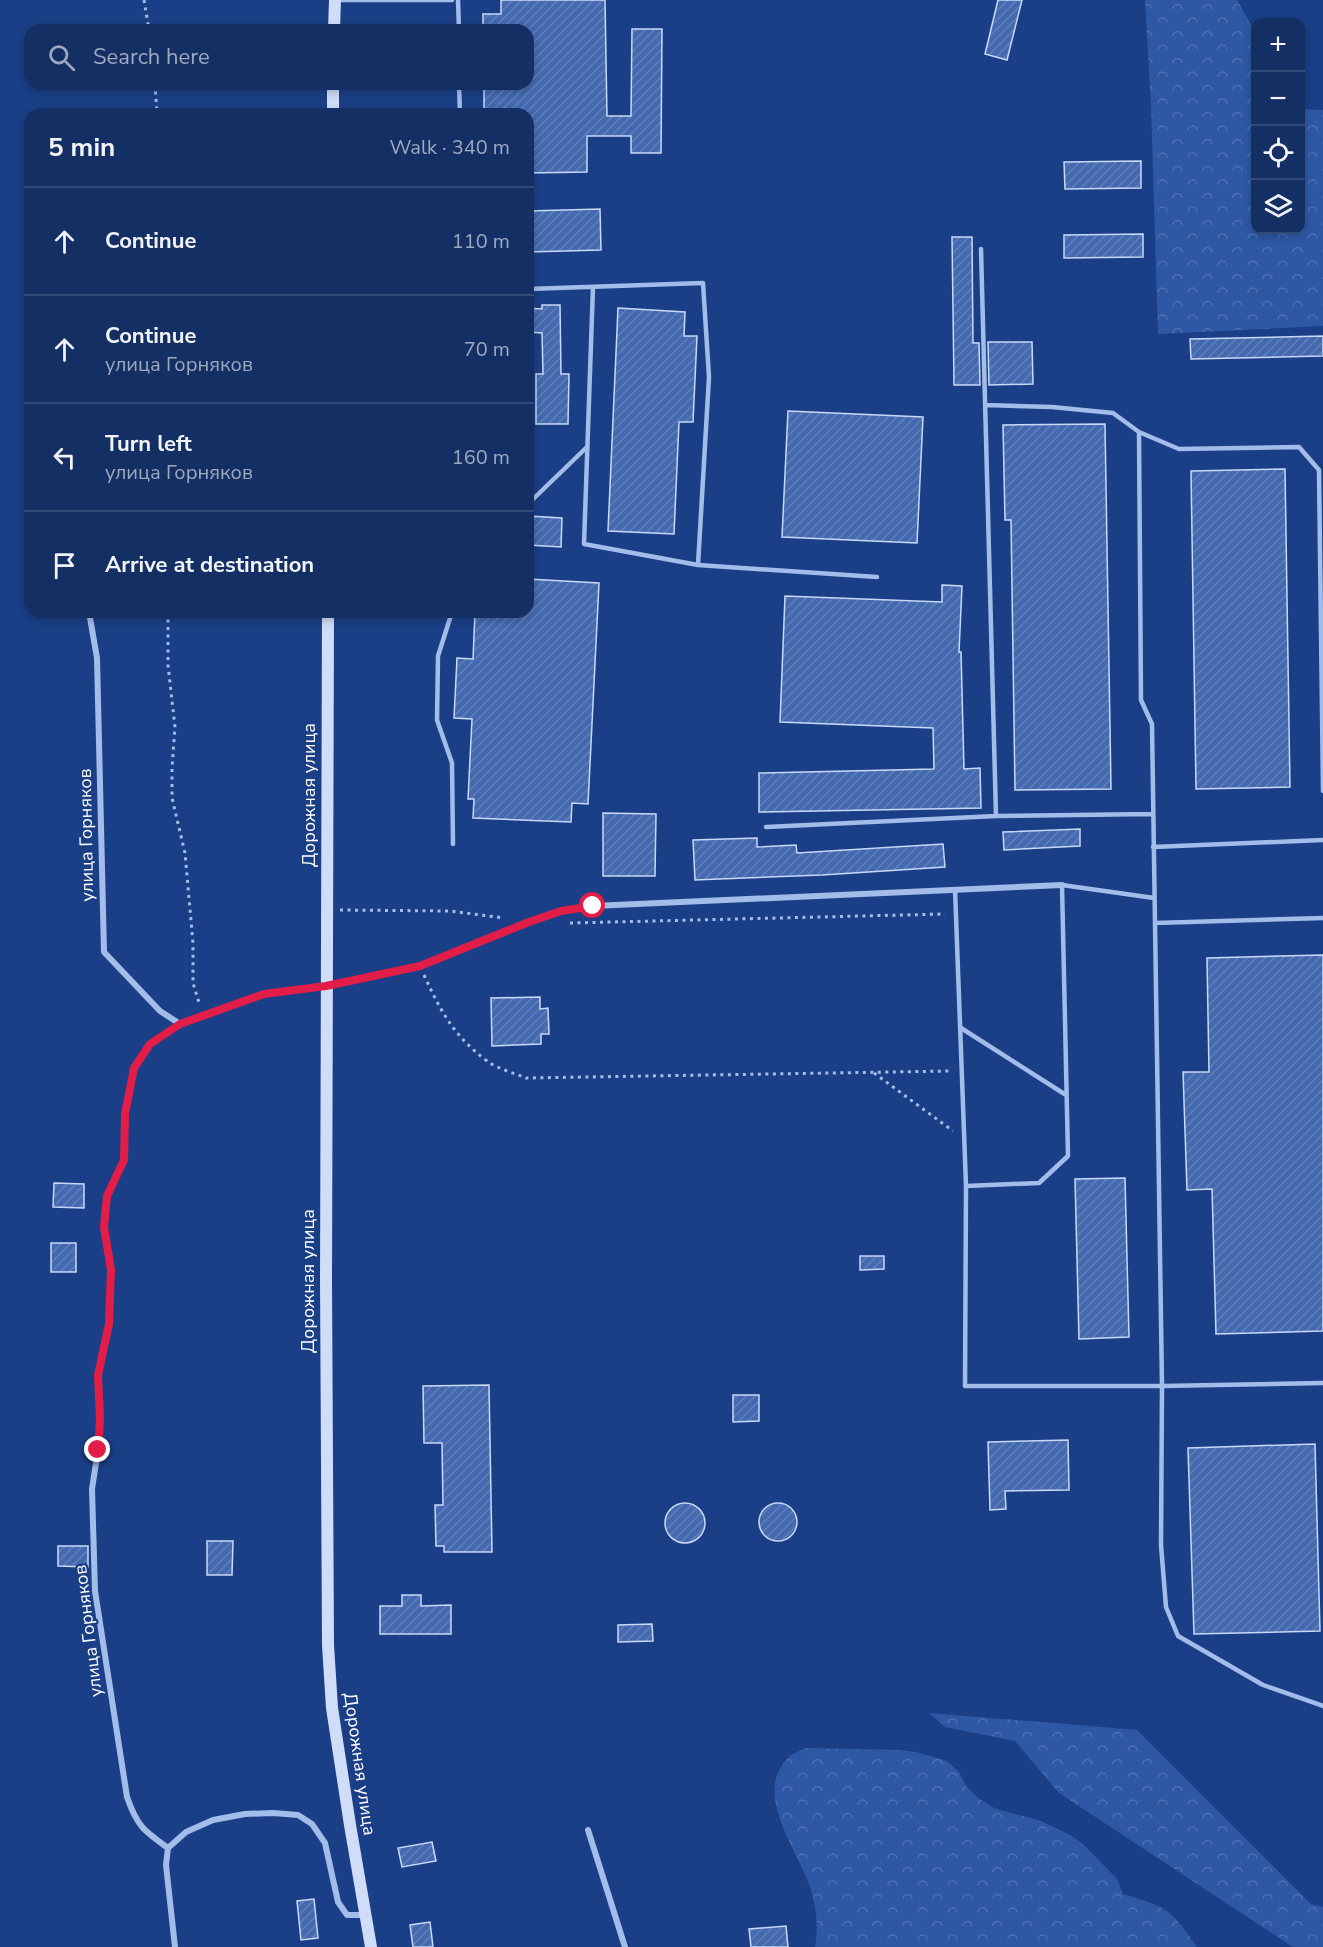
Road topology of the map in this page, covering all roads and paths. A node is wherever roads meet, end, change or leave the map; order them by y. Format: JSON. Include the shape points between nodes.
{"nodes":[{"id":1,"x":144,"y":0,"type":"edge"},
{"id":2,"x":334,"y":0,"type":"edge"},
{"id":3,"x":452,"y":0,"type":"edge"},
{"id":4,"x":458,"y":0,"type":"edge"},
{"id":5,"x":148,"y":24,"type":"edge"},
{"id":6,"x":334,"y":24,"type":"edge"},
{"id":7,"x":459,"y":24,"type":"edge"},
{"id":8,"x":155,"y":90,"type":"edge"},
{"id":9,"x":333,"y":90,"type":"edge"},
{"id":10,"x":459,"y":90,"type":"edge"},
{"id":11,"x":157,"y":108,"type":"edge"},
{"id":12,"x":333,"y":108,"type":"edge"},
{"id":13,"x":460,"y":108,"type":"edge"},
{"id":14,"x":981,"y":249,"type":"dead end"},
{"id":15,"x":593,"y":287,"type":"junction"},
{"id":16,"x":534,"y":289,"type":"edge"},
{"id":17,"x":985,"y":405,"type":"junction"},
{"id":18,"x":1138,"y":432,"type":"junction"},
{"id":19,"x":587,"y":447,"type":"junction"},
{"id":20,"x":534,"y":498,"type":"edge"},
{"id":21,"x":698,"y":565,"type":"junction"},
{"id":22,"x":877,"y":577,"type":"dead end"},
{"id":23,"x":90,"y":618,"type":"edge"},
{"id":24,"x":168,"y":618,"type":"edge"},
{"id":25,"x":327,"y":618,"type":"edge"},
{"id":26,"x":450,"y":618,"type":"edge"},
{"id":27,"x":1323,"y":792,"type":"edge"},
{"id":28,"x":1153,"y":814,"type":"junction"},
{"id":29,"x":996,"y":816,"type":"junction"},
{"id":30,"x":766,"y":827,"type":"dead end"},
{"id":31,"x":1323,"y":840,"type":"edge"},
{"id":32,"x":453,"y":844,"type":"dead end"},
{"id":33,"x":1154,"y":847,"type":"junction"},
{"id":34,"x":1062,"y":885,"type":"junction"},
{"id":35,"x":955,"y":889,"type":"junction"},
{"id":36,"x":1154,"y":898,"type":"junction"},
{"id":37,"x":1323,"y":918,"type":"edge"},
{"id":38,"x":1155,"y":922,"type":"junction"},
{"id":39,"x":420,"y":966,"type":"junction"},
{"id":40,"x":326,"y":986,"type":"junction"},
{"id":41,"x":203,"y":1016,"type":"junction"},
{"id":42,"x":180,"y":1024,"type":"junction"},
{"id":43,"x":961,"y":1028,"type":"junction"},
{"id":44,"x":962,"y":1071,"type":"junction"},
{"id":45,"x":873,"y":1072,"type":"junction"},
{"id":46,"x":1066,"y":1095,"type":"junction"},
{"id":47,"x":964,"y":1139,"type":"junction"},
{"id":48,"x":966,"y":1186,"type":"junction"},
{"id":49,"x":1323,"y":1383,"type":"edge"},
{"id":50,"x":1162,"y":1386,"type":"junction"},
{"id":51,"x":1323,"y":1706,"type":"edge"},
{"id":52,"x":588,"y":1830,"type":"dead end"},
{"id":53,"x":168,"y":1848,"type":"junction"},
{"id":54,"x":365,"y":1916,"type":"junction"},
{"id":55,"x":175,"y":1947,"type":"edge"},
{"id":56,"x":371,"y":1947,"type":"edge"},
{"id":57,"x":624,"y":1947,"type":"edge"}],
"edges":[{"from":1,"to":5,"type":"path"},
{"from":2,"to":3,"type":"lane"},
{"from":2,"to":6,"type":"street"},
{"from":4,"to":7,"type":"lane"},
{"from":8,"to":11,"type":"path"},
{"from":9,"to":12,"type":"street"},
{"from":10,"to":13,"type":"lane"},
{"from":14,"to":17,"type":"lane"},
{"from":15,"to":16,"type":"lane"},
{"from":15,"to":19,"type":"lane"},
{"from":15,"to":21,"type":"lane","via":[[703,283],[709,377]]},
{"from":17,"to":18,"type":"lane","via":[[1113,413]]},
{"from":17,"to":29,"type":"lane"},
{"from":18,"to":27,"type":"lane","via":[[1179,449],[1299,447],[1319,470]]},
{"from":18,"to":28,"type":"lane","via":[[1141,700],[1152,724]]},
{"from":19,"to":20,"type":"lane"},
{"from":19,"to":21,"type":"lane","via":[[584,544]]},
{"from":21,"to":22,"type":"lane"},
{"from":23,"to":42,"type":"street","name":"улица Горняков","via":[[97,658],[104,952],[160,1011]]},
{"from":24,"to":41,"type":"path","via":[[175,727],[172,798],[185,853],[194,983]]},
{"from":25,"to":40,"type":"street","name":"Дорожная улица"},
{"from":26,"to":32,"type":"lane","via":[[438,656],[437,720],[452,763]]},
{"from":28,"to":29,"type":"lane"},
{"from":28,"to":33,"type":"lane"},
{"from":29,"to":30,"type":"lane"},
{"from":31,"to":33,"type":"lane"},
{"from":33,"to":36,"type":"lane"},
{"from":34,"to":35,"type":"street","name":"улица Горняков"},
{"from":34,"to":36,"type":"lane"},
{"from":34,"to":46,"type":"lane"},
{"from":35,"to":39,"type":"street","name":"улица Горняков","via":[[593,906],[540,918]]},
{"from":35,"to":43,"type":"lane"},
{"from":36,"to":38,"type":"lane"},
{"from":37,"to":38,"type":"lane"},
{"from":38,"to":50,"type":"lane"},
{"from":39,"to":40,"type":"street","name":"улица Горняков"},
{"from":39,"to":45,"type":"path","via":[[442,1014],[459,1036],[489,1062],[526,1078]]},
{"from":40,"to":41,"type":"street","name":"улица Горняков","via":[[264,994]]},
{"from":40,"to":54,"type":"street","name":"Дорожная улица","via":[[328,1645],[332,1707]]},
{"from":41,"to":42,"type":"street","name":"улица Горняков"},
{"from":42,"to":53,"type":"street","name":"улица Горняков","via":[[150,1044],[134,1068],[125,1114],[124,1160],[107,1196],[104,1227],[111,1270],[109,1324],[98,1375],[100,1430],[92,1489],[95,1591],[127,1797],[144,1831]]},
{"from":43,"to":44,"type":"lane"},
{"from":43,"to":46,"type":"lane"},
{"from":44,"to":45,"type":"path"},
{"from":44,"to":47,"type":"lane"},
{"from":45,"to":47,"type":"path"},
{"from":46,"to":48,"type":"lane","via":[[1068,1156],[1039,1183]]},
{"from":47,"to":48,"type":"lane"},
{"from":48,"to":50,"type":"lane","via":[[964,1386]]},
{"from":49,"to":50,"type":"lane"},
{"from":50,"to":51,"type":"lane","via":[[1161,1545],[1166,1607],[1178,1636],[1263,1685]]},
{"from":52,"to":57,"type":"street"},
{"from":53,"to":54,"type":"street","via":[[186,1832],[213,1820],[273,1812],[298,1815],[312,1824],[325,1843],[338,1902],[347,1915]]},
{"from":53,"to":55,"type":"street","via":[[166,1865]]},
{"from":54,"to":56,"type":"street","name":"Дорожная улица"}]}
